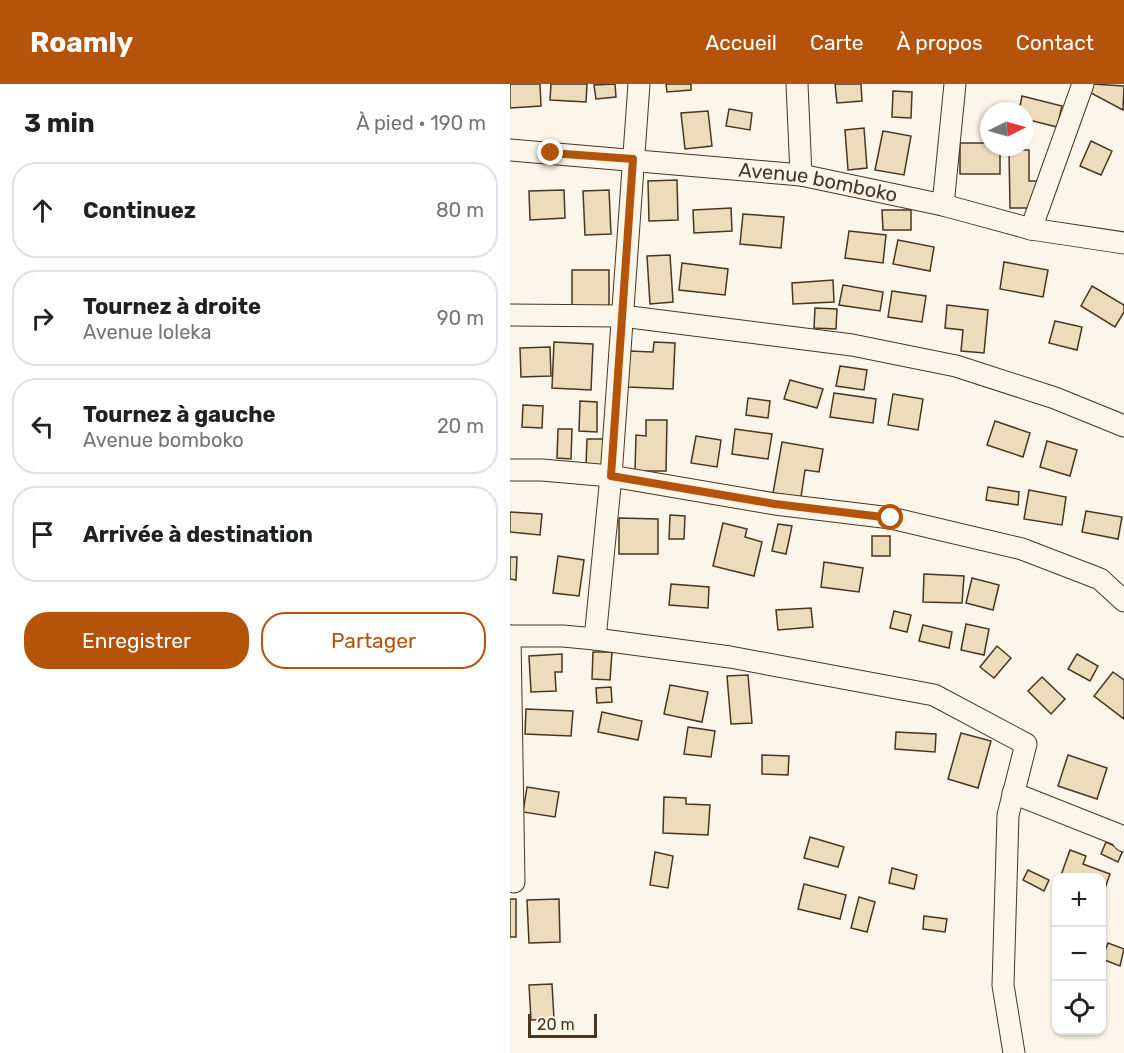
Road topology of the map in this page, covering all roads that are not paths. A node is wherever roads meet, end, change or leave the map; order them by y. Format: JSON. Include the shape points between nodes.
{"nodes":[{"id":1,"x":639,"y":84,"type":"edge"},
{"id":2,"x":798,"y":84,"type":"edge"},
{"id":3,"x":955,"y":84,"type":"edge"},
{"id":4,"x":1083,"y":84,"type":"edge"},
{"id":5,"x":510,"y":150,"type":"edge"},
{"id":6,"x":633,"y":159,"type":"junction"},
{"id":7,"x":801,"y":175,"type":"junction"},
{"id":8,"x":944,"y":205,"type":"junction"},
{"id":9,"x":1031,"y":229,"type":"junction"},
{"id":10,"x":1124,"y":243,"type":"edge"},
{"id":11,"x":510,"y":315,"type":"edge"},
{"id":12,"x":622,"y":316,"type":"junction"},
{"id":13,"x":1124,"y":426,"type":"edge"},
{"id":14,"x":510,"y":470,"type":"edge"},
{"id":15,"x":611,"y":476,"type":"junction"},
{"id":16,"x":1124,"y":601,"type":"edge"},
{"id":17,"x":510,"y":636,"type":"edge"},
{"id":18,"x":595,"y":639,"type":"junction"},
{"id":19,"x":1013,"y":793,"type":"junction"},
{"id":20,"x":1124,"y":841,"type":"edge"},
{"id":21,"x":514,"y":882,"type":"dead end"},
{"id":22,"x":1014,"y":1053,"type":"edge"}],
"edges":[{"from":1,"to":6,"type":"street"},
{"from":2,"to":7,"type":"street"},
{"from":3,"to":8,"type":"street"},
{"from":4,"to":9,"type":"street"},
{"from":5,"to":6,"type":"street","name":"Avenue bomboko"},
{"from":6,"to":7,"type":"street","name":"Avenue bomboko"},
{"from":6,"to":12,"type":"street"},
{"from":7,"to":8,"type":"street","name":"Avenue bomboko"},
{"from":8,"to":9,"type":"street","name":"Avenue bomboko"},
{"from":9,"to":10,"type":"street","name":"Avenue bomboko"},
{"from":11,"to":12,"type":"street"},
{"from":12,"to":13,"type":"street","via":[[852,345],[956,366],[1055,398]]},
{"from":12,"to":15,"type":"street"},
{"from":14,"to":15,"type":"street"},
{"from":15,"to":16,"type":"street","via":[[775,504],[891,518],[1022,549],[1100,579]]},
{"from":15,"to":18,"type":"street"},
{"from":17,"to":18,"type":"street"},
{"from":17,"to":21,"type":"street"},
{"from":18,"to":19,"type":"street","via":[[730,657],[934,695],[1026,744]]},
{"from":19,"to":20,"type":"street","via":[[1119,835]]},
{"from":19,"to":22,"type":"street","via":[[1008,815],[1002,985]]}]}
